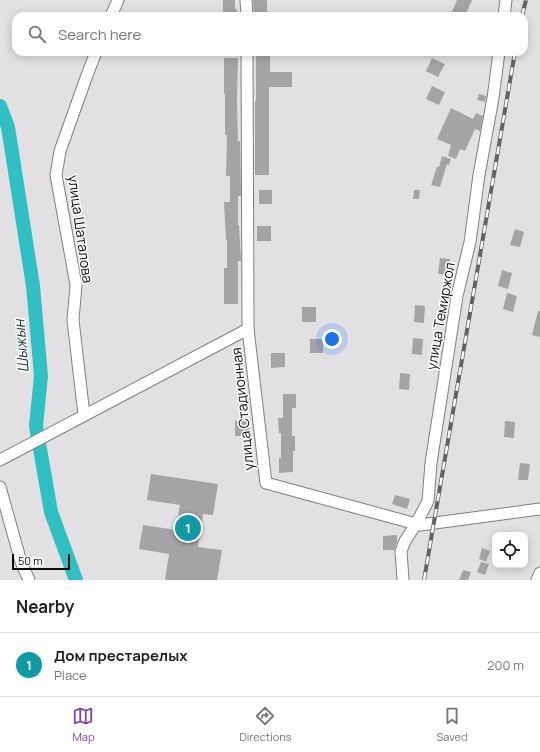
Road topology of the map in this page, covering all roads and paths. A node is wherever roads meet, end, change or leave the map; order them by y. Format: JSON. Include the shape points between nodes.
{"nodes":[{"id":1,"x":118,"y":0,"type":"edge"},
{"id":2,"x":246,"y":0,"type":"edge"},
{"id":3,"x":506,"y":0,"type":"edge"},
{"id":4,"x":113,"y":12,"type":"edge"},
{"id":5,"x":246,"y":12,"type":"edge"},
{"id":6,"x":504,"y":12,"type":"edge"},
{"id":7,"x":94,"y":56,"type":"edge"},
{"id":8,"x":247,"y":56,"type":"edge"},
{"id":9,"x":498,"y":56,"type":"edge"},
{"id":10,"x":248,"y":329,"type":"junction"},
{"id":11,"x":84,"y":415,"type":"junction"},
{"id":12,"x":0,"y":460,"type":"edge"},
{"id":13,"x":0,"y":486,"type":"edge"},
{"id":14,"x":540,"y":509,"type":"edge"},
{"id":15,"x":416,"y":524,"type":"junction"},
{"id":16,"x":540,"y":573,"type":"edge"},
{"id":17,"x":28,"y":580,"type":"edge"},
{"id":18,"x":403,"y":580,"type":"edge"},
{"id":19,"x":537,"y":580,"type":"edge"}],
"edges":[{"from":1,"to":4,"type":"street"},
{"from":2,"to":5,"type":"street"},
{"from":3,"to":6,"type":"street"},
{"from":7,"to":11,"type":"street","name":"улица Шаталова","via":[[60,152],[56,175],[76,285],[73,320]]},
{"from":8,"to":10,"type":"street","name":"улица Стадионная"},
{"from":9,"to":15,"type":"street","name":"улица Темиржол","via":[[470,242],[457,296],[431,463],[428,501]]},
{"from":10,"to":11,"type":"street"},
{"from":10,"to":15,"type":"street","name":"улица Стадионная","via":[[266,483]]},
{"from":11,"to":12,"type":"street"},
{"from":13,"to":17,"type":"street"},
{"from":14,"to":15,"type":"street","name":"улица Стадионная"},
{"from":15,"to":18,"type":"street","name":"улица Темиржол","via":[[401,551]]},
{"from":16,"to":19,"type":"street"}]}
